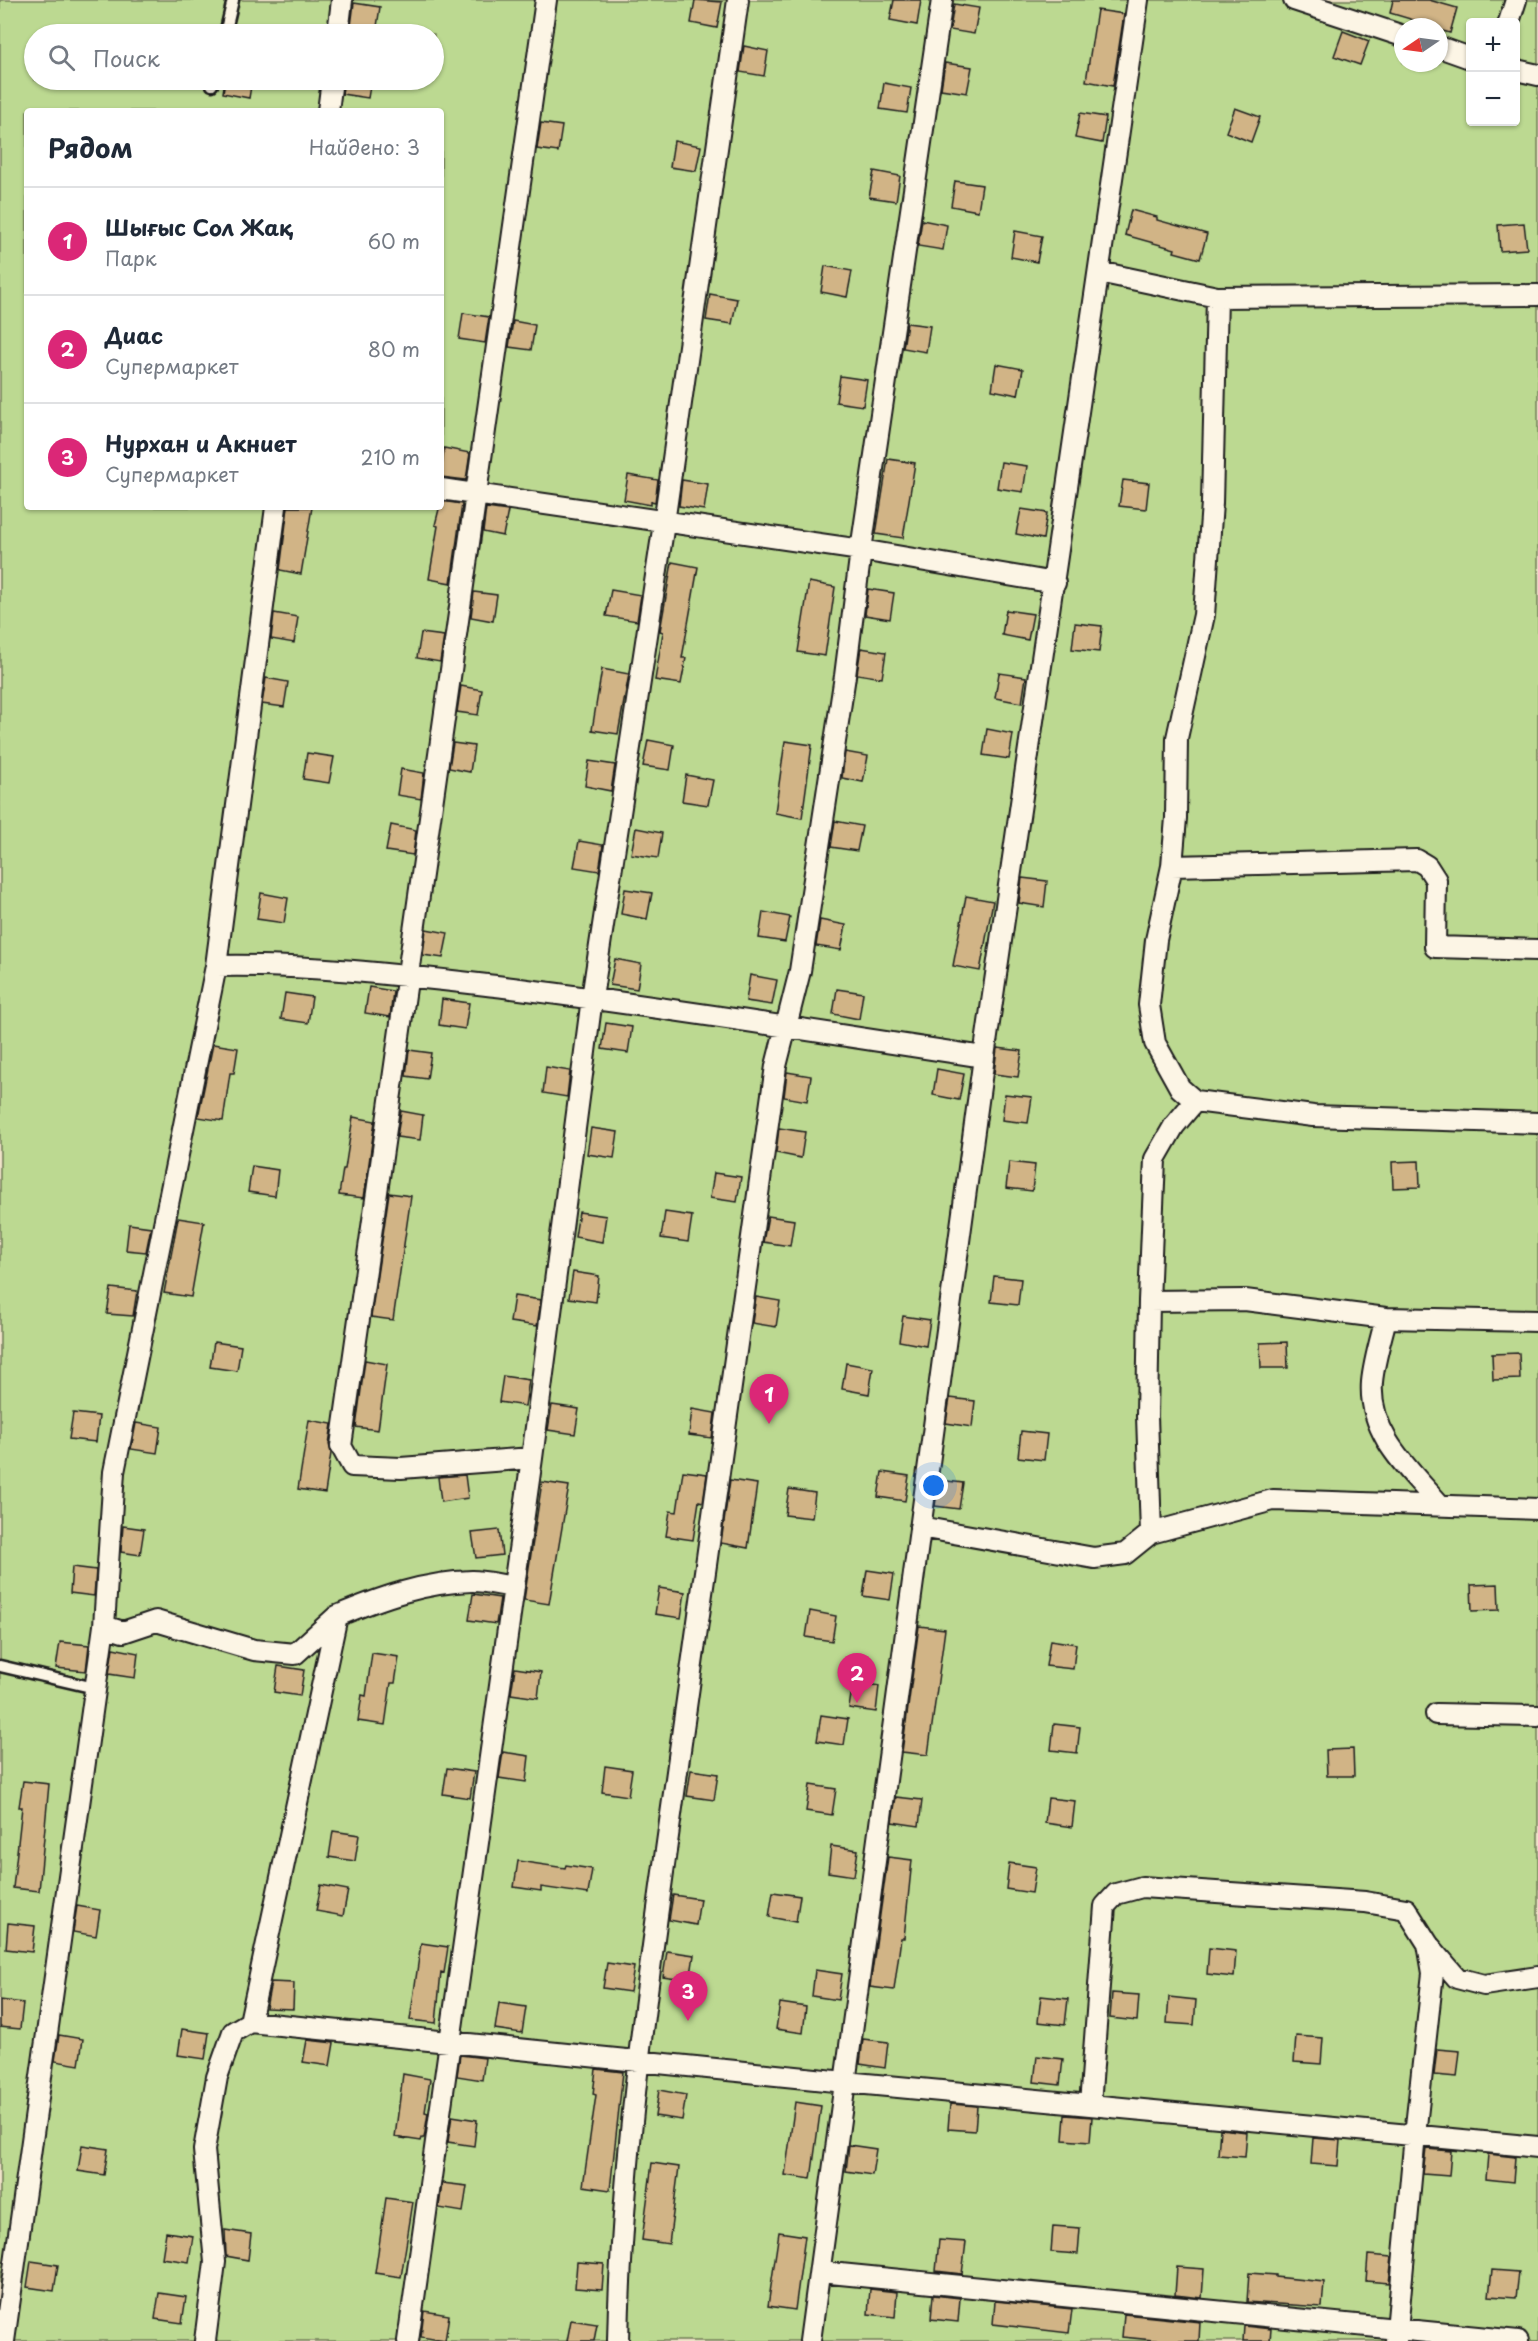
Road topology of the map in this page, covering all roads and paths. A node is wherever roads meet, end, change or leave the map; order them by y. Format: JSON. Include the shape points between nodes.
{"nodes":[{"id":1,"x":233,"y":0,"type":"edge"},
{"id":2,"x":342,"y":0,"type":"edge"},
{"id":3,"x":546,"y":0,"type":"edge"},
{"id":4,"x":738,"y":0,"type":"edge"},
{"id":5,"x":942,"y":0,"type":"edge"},
{"id":6,"x":1138,"y":0,"type":"edge"},
{"id":7,"x":1294,"y":0,"type":"edge"},
{"id":8,"x":1516,"y":0,"type":"edge"},
{"id":9,"x":1325,"y":5,"type":"edge"},
{"id":10,"x":1510,"y":18,"type":"edge"},
{"id":11,"x":227,"y":24,"type":"edge"},
{"id":12,"x":339,"y":24,"type":"edge"},
{"id":13,"x":1394,"y":32,"type":"edge"},
{"id":14,"x":1448,"y":50,"type":"edge"},
{"id":15,"x":1466,"y":57,"type":"edge"},
{"id":16,"x":1520,"y":71,"type":"edge"},
{"id":17,"x":1538,"y":75,"type":"edge"},
{"id":18,"x":331,"y":90,"type":"edge"},
{"id":19,"x":328,"y":108,"type":"edge"},
{"id":20,"x":1099,"y":272,"type":"junction"},
{"id":21,"x":1538,"y":295,"type":"edge"},
{"id":22,"x":1217,"y":297,"type":"junction"},
{"id":23,"x":444,"y":489,"type":"edge"},
{"id":24,"x":477,"y":494,"type":"junction"},
{"id":25,"x":276,"y":510,"type":"edge"},
{"id":26,"x":664,"y":523,"type":"junction"},
{"id":27,"x":861,"y":550,"type":"junction"},
{"id":28,"x":1055,"y":583,"type":"junction"},
{"id":29,"x":1172,"y":866,"type":"junction"},
{"id":30,"x":1538,"y":950,"type":"edge"},
{"id":31,"x":216,"y":966,"type":"junction"},
{"id":32,"x":407,"y":976,"type":"junction"},
{"id":33,"x":592,"y":998,"type":"junction"},
{"id":34,"x":787,"y":1027,"type":"junction"},
{"id":35,"x":984,"y":1057,"type":"junction"},
{"id":36,"x":1196,"y":1101,"type":"junction"},
{"id":37,"x":1538,"y":1123,"type":"edge"},
{"id":38,"x":1149,"y":1301,"type":"junction"},
{"id":39,"x":1386,"y":1318,"type":"junction"},
{"id":40,"x":1538,"y":1321,"type":"edge"},
{"id":41,"x":532,"y":1458,"type":"junction"},
{"id":42,"x":1440,"y":1505,"type":"junction"},
{"id":43,"x":1538,"y":1509,"type":"edge"},
{"id":44,"x":920,"y":1527,"type":"junction"},
{"id":45,"x":1151,"y":1533,"type":"junction"},
{"id":46,"x":514,"y":1587,"type":"junction"},
{"id":47,"x":337,"y":1616,"type":"junction"},
{"id":48,"x":104,"y":1626,"type":"junction"},
{"id":49,"x":0,"y":1666,"type":"edge"},
{"id":50,"x":95,"y":1688,"type":"junction"},
{"id":51,"x":1436,"y":1714,"type":"dead end"},
{"id":52,"x":1538,"y":1716,"type":"edge"},
{"id":53,"x":1428,"y":1944,"type":"junction"},
{"id":54,"x":1538,"y":1977,"type":"edge"},
{"id":55,"x":250,"y":2022,"type":"junction"},
{"id":56,"x":451,"y":2042,"type":"junction"},
{"id":57,"x":638,"y":2061,"type":"junction"},
{"id":58,"x":845,"y":2082,"type":"junction"},
{"id":59,"x":1090,"y":2105,"type":"junction"},
{"id":60,"x":1415,"y":2135,"type":"junction"},
{"id":61,"x":1538,"y":2147,"type":"edge"},
{"id":62,"x":819,"y":2272,"type":"junction"},
{"id":63,"x":1397,"y":2336,"type":"edge"},
{"id":64,"x":4,"y":2341,"type":"edge"},
{"id":65,"x":205,"y":2341,"type":"edge"},
{"id":66,"x":408,"y":2341,"type":"edge"},
{"id":67,"x":618,"y":2341,"type":"edge"},
{"id":68,"x":810,"y":2341,"type":"edge"},
{"id":69,"x":1518,"y":2341,"type":"edge"}],
"edges":[{"from":1,"to":11,"type":"lane"},
{"from":2,"to":12,"type":"street"},
{"from":3,"to":24,"type":"street"},
{"from":4,"to":26,"type":"street"},
{"from":5,"to":27,"type":"street"},
{"from":6,"to":20,"type":"street"},
{"from":7,"to":9,"type":"street"},
{"from":8,"to":10,"type":"street"},
{"from":9,"to":13,"type":"street"},
{"from":14,"to":15,"type":"street"},
{"from":16,"to":17,"type":"street"},
{"from":18,"to":19,"type":"street"},
{"from":20,"to":22,"type":"street"},
{"from":20,"to":28,"type":"street"},
{"from":21,"to":22,"type":"street"},
{"from":22,"to":29,"type":"street","via":[[1212,503],[1204,615],[1177,738]]},
{"from":23,"to":24,"type":"street"},
{"from":24,"to":26,"type":"street"},
{"from":24,"to":32,"type":"street"},
{"from":25,"to":31,"type":"street"},
{"from":26,"to":27,"type":"street"},
{"from":26,"to":33,"type":"street"},
{"from":27,"to":28,"type":"street"},
{"from":27,"to":34,"type":"street","via":[[800,971]]},
{"from":28,"to":35,"type":"street"},
{"from":29,"to":30,"type":"street","via":[[1417,860],[1427,866],[1436,880],[1435,946]]},
{"from":29,"to":36,"type":"street","via":[[1156,940],[1149,1005],[1155,1043],[1180,1088]]},
{"from":31,"to":32,"type":"street","via":[[270,965]]},
{"from":31,"to":48,"type":"street","via":[[114,1472]]},
{"from":32,"to":33,"type":"street"},
{"from":32,"to":41,"type":"street","via":[[341,1446],[352,1466],[401,1468]]},
{"from":33,"to":34,"type":"street"},
{"from":33,"to":41,"type":"street"},
{"from":34,"to":35,"type":"street"},
{"from":34,"to":57,"type":"street","via":[[776,1066]]},
{"from":35,"to":44,"type":"street"},
{"from":36,"to":37,"type":"street","via":[[1313,1116]]},
{"from":36,"to":38,"type":"street","via":[[1174,1126],[1155,1159]]},
{"from":38,"to":39,"type":"street","via":[[1245,1300]]},
{"from":38,"to":45,"type":"street"},
{"from":39,"to":40,"type":"street"},
{"from":39,"to":42,"type":"street","via":[[1372,1383],[1376,1419],[1390,1447]]},
{"from":41,"to":46,"type":"street"},
{"from":42,"to":43,"type":"street"},
{"from":42,"to":45,"type":"street","via":[[1273,1500]]},
{"from":44,"to":45,"type":"street","via":[[1094,1558],[1125,1554]]},
{"from":44,"to":58,"type":"street"},
{"from":46,"to":47,"type":"street","via":[[474,1581],[438,1584],[384,1596]]},
{"from":46,"to":56,"type":"street"},
{"from":47,"to":48,"type":"street","via":[[295,1654],[254,1650],[156,1621],[123,1632]]},
{"from":47,"to":55,"type":"street"},
{"from":48,"to":50,"type":"street"},
{"from":49,"to":50,"type":"lane"},
{"from":50,"to":64,"type":"street"},
{"from":51,"to":52,"type":"street"},
{"from":53,"to":54,"type":"street","via":[[1458,1978],[1484,1985]]},
{"from":53,"to":59,"type":"street","via":[[1406,1909],[1365,1902],[1142,1887],[1116,1894],[1106,1906]]},
{"from":53,"to":60,"type":"street","via":[[1433,1973]]},
{"from":55,"to":56,"type":"street"},
{"from":55,"to":65,"type":"street","via":[[233,2032],[218,2077],[204,2150],[214,2262]]},
{"from":56,"to":57,"type":"street"},
{"from":56,"to":66,"type":"street"},
{"from":57,"to":58,"type":"street"},
{"from":57,"to":67,"type":"street","via":[[619,2275]]},
{"from":58,"to":59,"type":"street"},
{"from":58,"to":62,"type":"street"},
{"from":59,"to":60,"type":"street"},
{"from":60,"to":61,"type":"street"},
{"from":60,"to":63,"type":"street"},
{"from":62,"to":63,"type":"street"},
{"from":62,"to":68,"type":"street"},
{"from":63,"to":69,"type":"street"}]}
